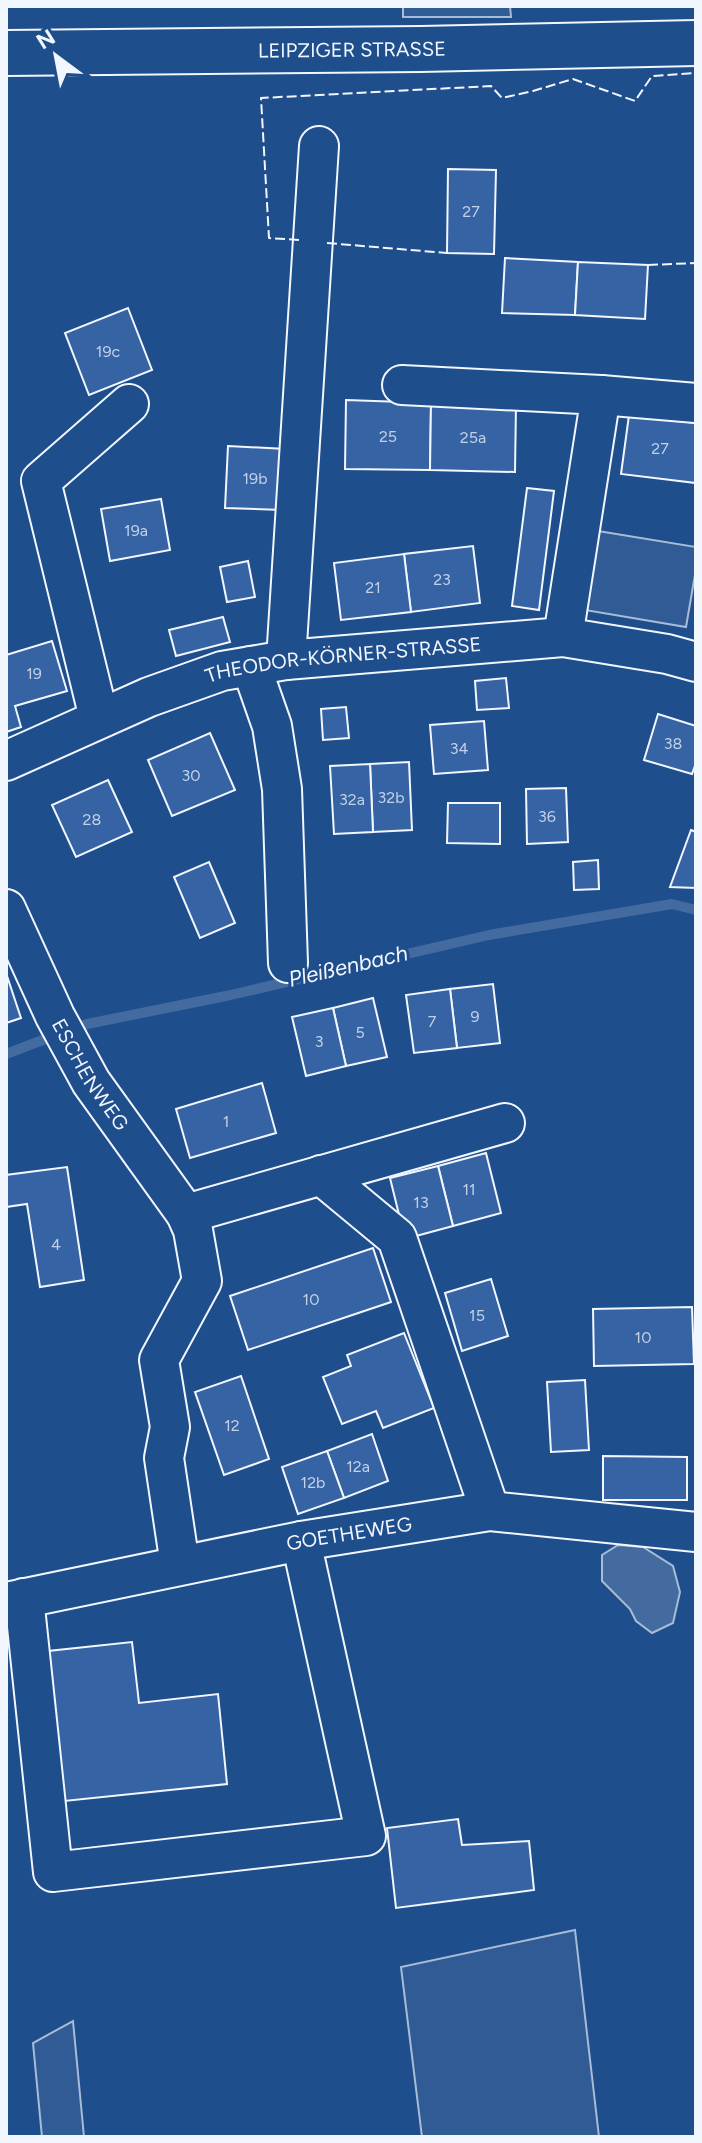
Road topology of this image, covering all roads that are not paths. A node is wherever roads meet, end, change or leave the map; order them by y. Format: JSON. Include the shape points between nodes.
{"nodes":[{"id":1,"x":696,"y":43,"type":"edge"},
{"id":2,"x":6,"y":53,"type":"edge"},
{"id":3,"x":319,"y":146,"type":"dead end"},
{"id":4,"x":402,"y":385,"type":"dead end"},
{"id":5,"x":601,"y":395,"type":"junction"},
{"id":6,"x":696,"y":403,"type":"edge"},
{"id":7,"x":129,"y":404,"type":"dead end"},
{"id":8,"x":563,"y":637,"type":"junction"},
{"id":9,"x":696,"y":662,"type":"edge"},
{"id":10,"x":269,"y":663,"type":"junction"},
{"id":11,"x":99,"y":718,"type":"junction"},
{"id":12,"x":6,"y":761,"type":"edge"},
{"id":13,"x":6,"y":909,"type":"edge"},
{"id":14,"x":288,"y":963,"type":"dead end"},
{"id":15,"x":505,"y":1123,"type":"dead end"},
{"id":16,"x":321,"y":1175,"type":"junction"},
{"id":17,"x":190,"y":1222,"type":"junction"},
{"id":18,"x":490,"y":1511,"type":"junction"},
{"id":19,"x":696,"y":1532,"type":"edge"},
{"id":20,"x":301,"y":1541,"type":"junction"},
{"id":21,"x":180,"y":1565,"type":"junction"},
{"id":22,"x":15,"y":1600,"type":"edge"}],
"edges":[{"from":1,"to":2,"type":"main road","name":"LEIPZIGER STRASSE"},
{"from":3,"to":10,"type":"street"},
{"from":4,"to":5,"type":"street"},
{"from":5,"to":6,"type":"street"},
{"from":5,"to":8,"type":"street"},
{"from":7,"to":11,"type":"street","via":[[41,481]]},
{"from":8,"to":9,"type":"street","name":"THEODOR-KÖRNER-STRASSE"},
{"from":8,"to":10,"type":"street","name":"THEODOR-KÖRNER-STRASSE"},
{"from":10,"to":11,"type":"street","name":"THEODOR-KÖRNER-STRASSE","via":[[222,671]]},
{"from":10,"to":14,"type":"street","via":[[282,789]]},
{"from":11,"to":12,"type":"street","name":"THEODOR-KÖRNER-STRASSE"},
{"from":13,"to":17,"type":"street","name":"ESCHENWEG","via":[[91,1082]]},
{"from":15,"to":16,"type":"street"},
{"from":16,"to":17,"type":"street"},
{"from":16,"to":18,"type":"street","via":[[397,1238]]},
{"from":17,"to":21,"type":"street","via":[[202,1281],[159,1360],[170,1427],[164,1458]]},
{"from":18,"to":19,"type":"street","name":"GOETHEWEG"},
{"from":18,"to":20,"type":"street","name":"GOETHEWEG"},
{"from":20,"to":21,"type":"street","name":"GOETHEWEG"},
{"from":20,"to":22,"type":"street","via":[[366,1836],[53,1872]]},
{"from":21,"to":22,"type":"street","name":"GOETHEWEG"}]}
